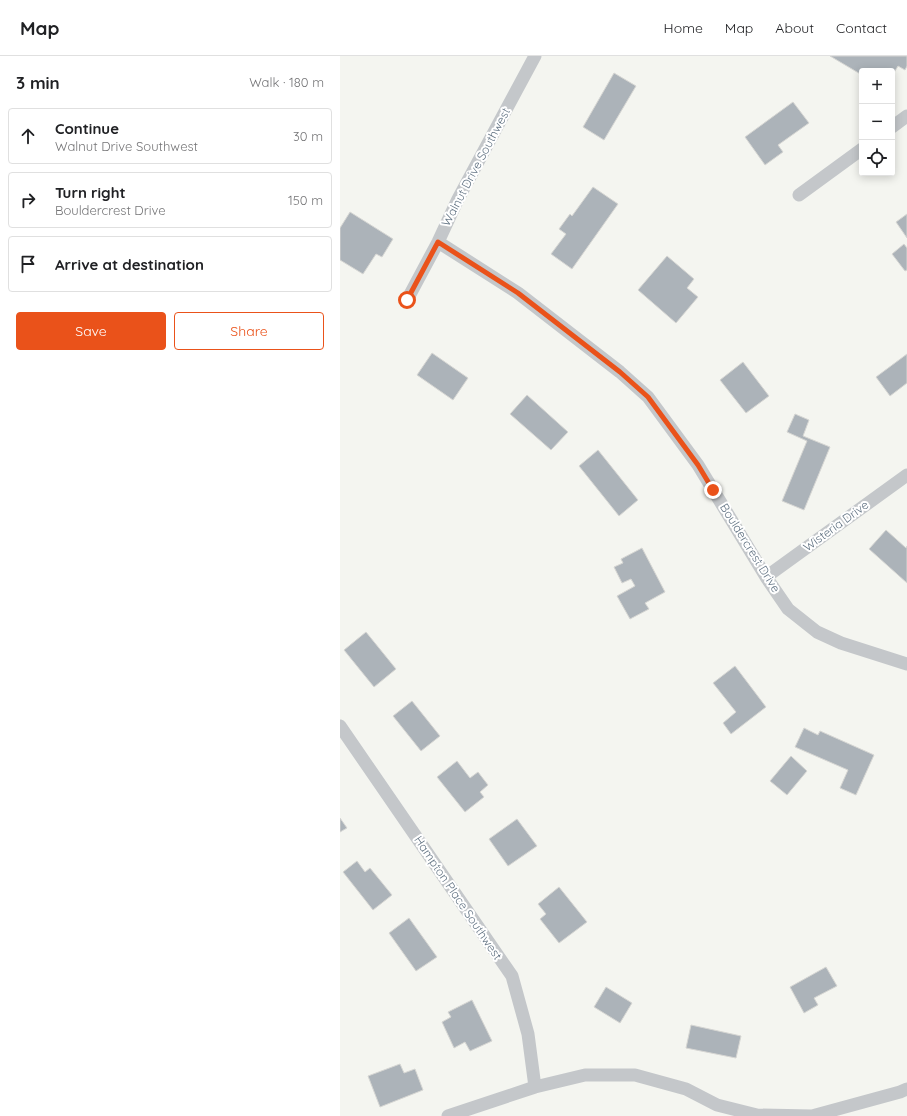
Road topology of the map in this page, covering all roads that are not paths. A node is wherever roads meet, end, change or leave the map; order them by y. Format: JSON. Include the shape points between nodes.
{"nodes":[{"id":1,"x":536,"y":56,"type":"edge"},
{"id":2,"x":907,"y":116,"type":"edge"},
{"id":3,"x":895,"y":125,"type":"edge"},
{"id":4,"x":859,"y":151,"type":"edge"},
{"id":5,"x":799,"y":194,"type":"dead end"},
{"id":6,"x":438,"y":242,"type":"junction"},
{"id":7,"x":407,"y":300,"type":"dead end"},
{"id":8,"x":907,"y":475,"type":"edge"},
{"id":9,"x":766,"y":577,"type":"junction"},
{"id":10,"x":907,"y":664,"type":"edge"},
{"id":11,"x":340,"y":726,"type":"edge"},
{"id":12,"x":535,"y":1087,"type":"junction"},
{"id":13,"x":907,"y":1089,"type":"edge"},
{"id":14,"x":448,"y":1116,"type":"edge"}],
"edges":[{"from":1,"to":6,"type":"street","name":"Walnut Drive Southwest","via":[[458,199]]},
{"from":2,"to":3,"type":"street"},
{"from":4,"to":5,"type":"street"},
{"from":6,"to":7,"type":"street","name":"Walnut Drive Southwest"},
{"from":6,"to":9,"type":"street","name":"Bouldercrest Drive","via":[[518,293],[620,372],[648,397],[698,465]]},
{"from":8,"to":9,"type":"street","name":"Wisteria Drive"},
{"from":9,"to":10,"type":"street","name":"Bouldercrest Drive","via":[[788,609],[817,632],[841,644]]},
{"from":11,"to":12,"type":"street","name":"Hampton Place Southwest","via":[[512,976],[528,1034]]},
{"from":12,"to":13,"type":"street","via":[[585,1075],[635,1075],[686,1089],[717,1105],[757,1115],[812,1116]]},
{"from":12,"to":14,"type":"street"}]}
